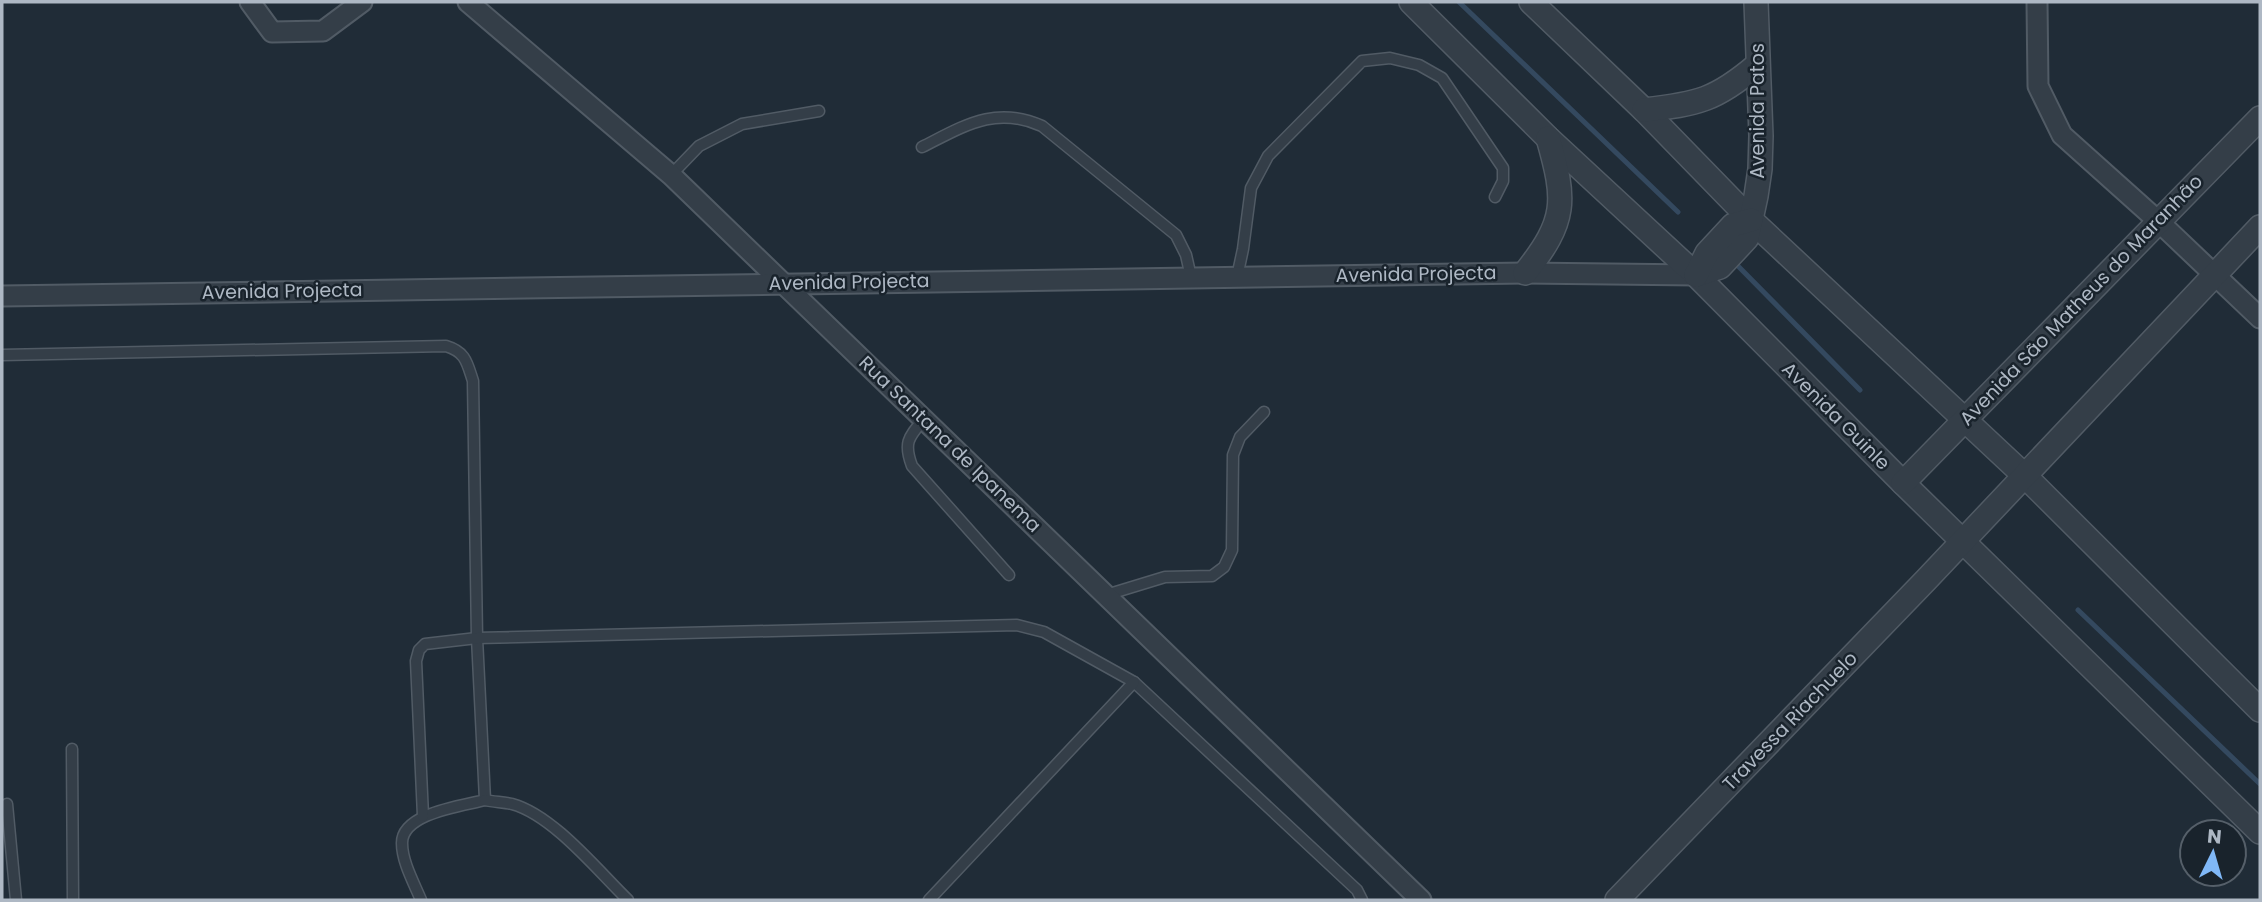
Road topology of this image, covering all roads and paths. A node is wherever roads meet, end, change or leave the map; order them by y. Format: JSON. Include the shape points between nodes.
{"nodes":[{"id":1,"x":250,"y":2,"type":"edge"},
{"id":2,"x":362,"y":2,"type":"edge"},
{"id":3,"x":467,"y":2,"type":"edge"},
{"id":4,"x":1411,"y":2,"type":"edge"},
{"id":5,"x":1531,"y":2,"type":"edge"},
{"id":6,"x":1756,"y":2,"type":"edge"},
{"id":7,"x":2038,"y":2,"type":"edge"},
{"id":8,"x":1757,"y":65,"type":"junction"},
{"id":9,"x":1644,"y":110,"type":"junction"},
{"id":10,"x":819,"y":111,"type":"dead end"},
{"id":11,"x":2260,"y":118,"type":"edge"},
{"id":12,"x":1548,"y":138,"type":"junction"},
{"id":13,"x":922,"y":147,"type":"dead end"},
{"id":14,"x":671,"y":175,"type":"junction"},
{"id":15,"x":1495,"y":197,"type":"dead end"},
{"id":16,"x":1751,"y":220,"type":"junction"},
{"id":17,"x":2158,"y":221,"type":"junction"},
{"id":18,"x":2260,"y":227,"type":"edge"},
{"id":19,"x":1525,"y":273,"type":"junction"},
{"id":20,"x":2215,"y":274,"type":"junction"},
{"id":21,"x":1696,"y":275,"type":"junction"},
{"id":22,"x":1191,"y":277,"type":"junction"},
{"id":23,"x":1237,"y":277,"type":"junction"},
{"id":24,"x":784,"y":283,"type":"junction"},
{"id":25,"x":2,"y":296,"type":"edge"},
{"id":26,"x":2260,"y":318,"type":"edge"},
{"id":27,"x":2,"y":355,"type":"edge"},
{"id":28,"x":1264,"y":412,"type":"dead end"},
{"id":29,"x":924,"y":419,"type":"junction"},
{"id":30,"x":1966,"y":419,"type":"junction"},
{"id":31,"x":2025,"y":476,"type":"junction"},
{"id":32,"x":1903,"y":483,"type":"junction"},
{"id":33,"x":1962,"y":541,"type":"junction"},
{"id":34,"x":1009,"y":575,"type":"dead end"},
{"id":35,"x":1106,"y":595,"type":"junction"},
{"id":36,"x":477,"y":638,"type":"junction"},
{"id":37,"x":1135,"y":682,"type":"junction"},
{"id":38,"x":2260,"y":710,"type":"edge"},
{"id":39,"x":72,"y":749,"type":"dead end"},
{"id":40,"x":485,"y":800,"type":"junction"},
{"id":41,"x":7,"y":803,"type":"dead end"},
{"id":42,"x":423,"y":817,"type":"junction"},
{"id":43,"x":2260,"y":832,"type":"edge"},
{"id":44,"x":16,"y":900,"type":"edge"},
{"id":45,"x":73,"y":900,"type":"edge"},
{"id":46,"x":421,"y":900,"type":"edge"},
{"id":47,"x":628,"y":900,"type":"edge"},
{"id":48,"x":929,"y":900,"type":"edge"},
{"id":49,"x":1362,"y":900,"type":"edge"},
{"id":50,"x":1421,"y":900,"type":"edge"},
{"id":51,"x":1617,"y":900,"type":"edge"}],
"edges":[{"from":1,"to":2,"type":"street","via":[[272,32],[285,32],[323,31]]},
{"from":3,"to":14,"type":"street","name":"Rua Santana de Ipanema"},
{"from":4,"to":12,"type":"street","name":"Avenida Guinle"},
{"from":5,"to":9,"type":"street"},
{"from":6,"to":8,"type":"street","name":"Avenida Patos"},
{"from":7,"to":17,"type":"street","via":[[2038,86],[2062,135]]},
{"from":8,"to":9,"type":"street","via":[[1707,99]]},
{"from":8,"to":16,"type":"street","name":"Avenida Patos","via":[[1760,169]]},
{"from":9,"to":16,"type":"street"},
{"from":10,"to":14,"type":"lane","via":[[742,124],[699,146]]},
{"from":11,"to":17,"type":"street","name":"Avenida São Matheus do Maranhão"},
{"from":12,"to":19,"type":"street","via":[[1561,200],[1546,247]]},
{"from":12,"to":21,"type":"street","name":"Avenida Guinle"},
{"from":13,"to":22,"type":"lane","via":[[974,120],[1003,116],[1042,126],[1176,235]]},
{"from":14,"to":24,"type":"street","name":"Rua Santana de Ipanema"},
{"from":15,"to":23,"type":"lane","via":[[1503,168],[1442,78],[1419,65],[1390,58],[1362,61],[1268,156],[1251,188]]},
{"from":16,"to":21,"type":"street","via":[[1733,225],[1707,253]]},
{"from":16,"to":30,"type":"street"},
{"from":17,"to":20,"type":"street"},
{"from":17,"to":30,"type":"street","name":"Avenida São Matheus do Maranhão"},
{"from":18,"to":20,"type":"street"},
{"from":19,"to":21,"type":"street","name":"Avenida Projecta"},
{"from":19,"to":23,"type":"street","name":"Avenida Projecta"},
{"from":20,"to":26,"type":"street"},
{"from":20,"to":31,"type":"street"},
{"from":21,"to":32,"type":"street","name":"Avenida Guinle"},
{"from":22,"to":23,"type":"street","name":"Avenida Projecta"},
{"from":22,"to":24,"type":"street","name":"Avenida Projecta"},
{"from":24,"to":25,"type":"street","name":"Avenida Projecta"},
{"from":24,"to":29,"type":"street","name":"Rua Santana de Ipanema"},
{"from":27,"to":36,"type":"lane","via":[[446,346],[458,350],[473,381]]},
{"from":28,"to":35,"type":"lane","via":[[1240,437],[1233,455],[1232,550],[1224,567],[1212,576],[1166,577]]},
{"from":29,"to":34,"type":"lane","via":[[908,438],[912,466]]},
{"from":29,"to":35,"type":"street","name":"Rua Santana de Ipanema"},
{"from":30,"to":31,"type":"street"},
{"from":30,"to":32,"type":"street","name":"Avenida São Matheus do Maranhão"},
{"from":31,"to":33,"type":"street"},
{"from":31,"to":38,"type":"street"},
{"from":32,"to":33,"type":"street","name":"Avenida Guinle"},
{"from":33,"to":43,"type":"street","name":"Avenida Guinle"},
{"from":33,"to":51,"type":"street","name":"Travessa Riachuelo"},
{"from":35,"to":50,"type":"street","name":"Rua Santana de Ipanema"},
{"from":36,"to":37,"type":"lane","via":[[1017,625],[1044,632]]},
{"from":36,"to":40,"type":"lane"},
{"from":36,"to":42,"type":"lane","via":[[425,644],[419,650]]},
{"from":37,"to":48,"type":"lane"},
{"from":37,"to":49,"type":"lane","via":[[1357,890]]},
{"from":39,"to":45,"type":"lane"},
{"from":40,"to":42,"type":"lane"},
{"from":40,"to":47,"type":"lane","via":[[513,804],[556,829]]},
{"from":41,"to":44,"type":"lane"},
{"from":42,"to":46,"type":"lane","via":[[403,833],[402,844]]}]}
